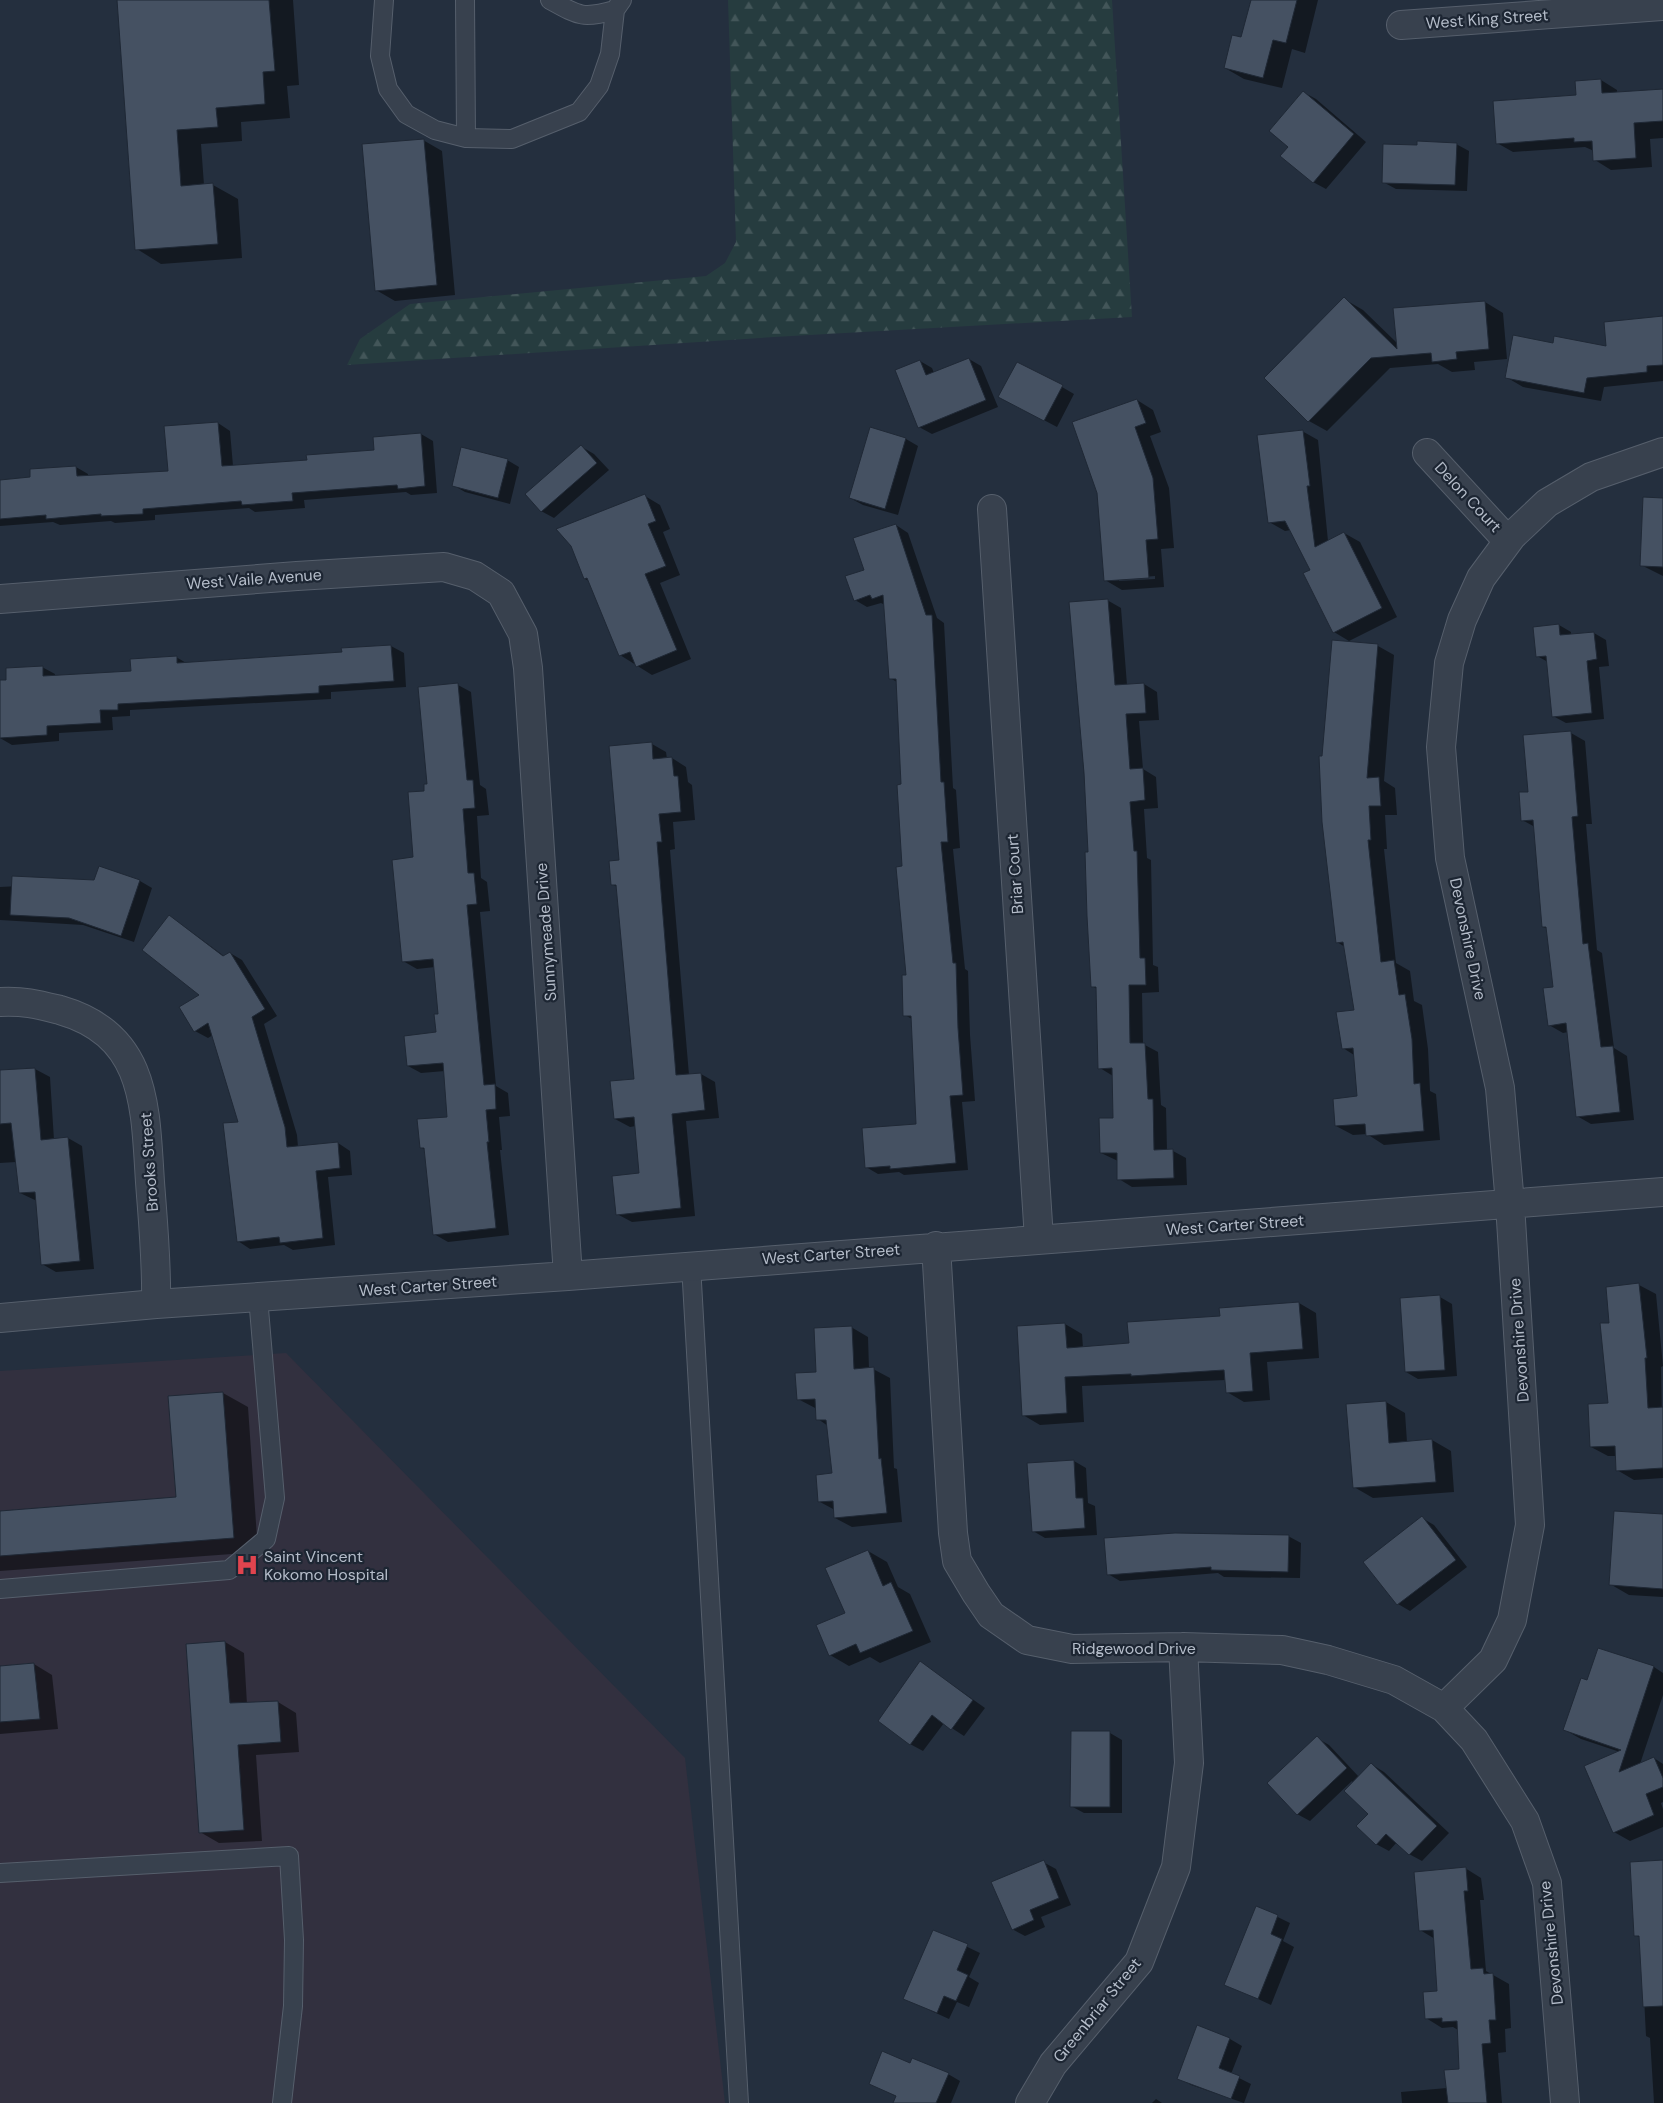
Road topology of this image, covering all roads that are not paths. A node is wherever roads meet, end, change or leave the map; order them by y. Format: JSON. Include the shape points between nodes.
{"nodes":[{"id":1,"x":384,"y":0,"type":"edge"},
{"id":2,"x":465,"y":0,"type":"edge"},
{"id":3,"x":550,"y":0,"type":"edge"},
{"id":4,"x":619,"y":5,"type":"edge"},
{"id":5,"x":1663,"y":6,"type":"edge"},
{"id":6,"x":1401,"y":26,"type":"dead end"},
{"id":7,"x":466,"y":138,"type":"junction"},
{"id":8,"x":1663,"y":452,"type":"edge"},
{"id":9,"x":1427,"y":453,"type":"dead end"},
{"id":10,"x":992,"y":509,"type":"dead end"},
{"id":11,"x":1508,"y":541,"type":"junction"},
{"id":12,"x":501,"y":593,"type":"joint"},
{"id":13,"x":0,"y":599,"type":"edge"},
{"id":14,"x":0,"y":1002,"type":"edge"},
{"id":15,"x":1663,"y":1192,"type":"edge"},
{"id":16,"x":1510,"y":1204,"type":"junction"},
{"id":17,"x":1039,"y":1240,"type":"junction"},
{"id":18,"x":936,"y":1246,"type":"junction"},
{"id":19,"x":691,"y":1265,"type":"junction"},
{"id":20,"x":568,"y":1276,"type":"junction"},
{"id":21,"x":258,"y":1297,"type":"junction"},
{"id":22,"x":156,"y":1304,"type":"junction"},
{"id":23,"x":0,"y":1318,"type":"edge"},
{"id":24,"x":0,"y":1588,"type":"edge"},
{"id":25,"x":1183,"y":1648,"type":"junction"},
{"id":26,"x":1444,"y":1708,"type":"junction"},
{"id":27,"x":0,"y":1873,"type":"edge"},
{"id":28,"x":282,"y":2103,"type":"edge"},
{"id":29,"x":739,"y":2103,"type":"edge"},
{"id":30,"x":1030,"y":2103,"type":"edge"},
{"id":31,"x":1565,"y":2103,"type":"edge"}],
"edges":[{"from":1,"to":7,"type":"lane","via":[[380,56],[388,89],[406,114],[435,130]]},
{"from":2,"to":7,"type":"lane"},
{"from":3,"to":4,"type":"lane","via":[[574,14],[591,17]]},
{"from":4,"to":7,"type":"lane","via":[[610,54],[599,86],[579,112],[512,139]]},
{"from":5,"to":6,"type":"street","name":"West King Street"},
{"from":8,"to":11,"type":"street","name":"Devonshire Drive","via":[[1591,477],[1548,503]]},
{"from":9,"to":11,"type":"street","name":"Delon Court"},
{"from":10,"to":17,"type":"street","name":"Briar Court"},
{"from":11,"to":16,"type":"street","name":"Devonshire Drive","via":[[1481,578],[1462,620],[1448,663],[1441,747],[1450,858],[1500,1088]]},
{"from":12,"to":13,"type":"street","name":"West Vaile Avenue","via":[[475,576],[444,567]]},
{"from":12,"to":20,"type":"street","name":"Sunnymeade Drive","via":[[522,634],[528,668]]},
{"from":14,"to":22,"type":"street","name":"Brooks Street","via":[[24,1001],[83,1017],[106,1031],[126,1055],[145,1105]]},
{"from":15,"to":16,"type":"street","name":"West Carter Street"},
{"from":16,"to":17,"type":"street","name":"West Carter Street"},
{"from":16,"to":26,"type":"street","name":"Devonshire Drive","via":[[1530,1525],[1512,1620],[1493,1660]]},
{"from":17,"to":18,"type":"street","name":"West Carter Street"},
{"from":18,"to":19,"type":"street","name":"West Carter Street"},
{"from":18,"to":25,"type":"street","name":"Ridgewood Drive","via":[[953,1532],[957,1561],[976,1593],[991,1615],[1026,1640],[1072,1649]]},
{"from":19,"to":20,"type":"street","name":"West Carter Street"},
{"from":19,"to":29,"type":"lane"},
{"from":20,"to":21,"type":"street","name":"West Carter Street"},
{"from":21,"to":22,"type":"street","name":"West Carter Street"},
{"from":21,"to":24,"type":"lane","via":[[275,1498],[266,1539],[229,1570]]},
{"from":22,"to":23,"type":"street","name":"West Carter Street"},
{"from":25,"to":26,"type":"street","name":"Ridgewood Drive","via":[[1282,1650],[1319,1658],[1394,1680]]},
{"from":25,"to":30,"type":"street","name":"Greenbriar Street","via":[[1189,1763],[1176,1867],[1139,1962],[1053,2064]]},
{"from":26,"to":31,"type":"street","name":"Devonshire Drive","via":[[1474,1740],[1525,1821],[1547,1883]]},
{"from":27,"to":28,"type":"lane","via":[[289,1856],[294,1940],[293,2006]]}]}
